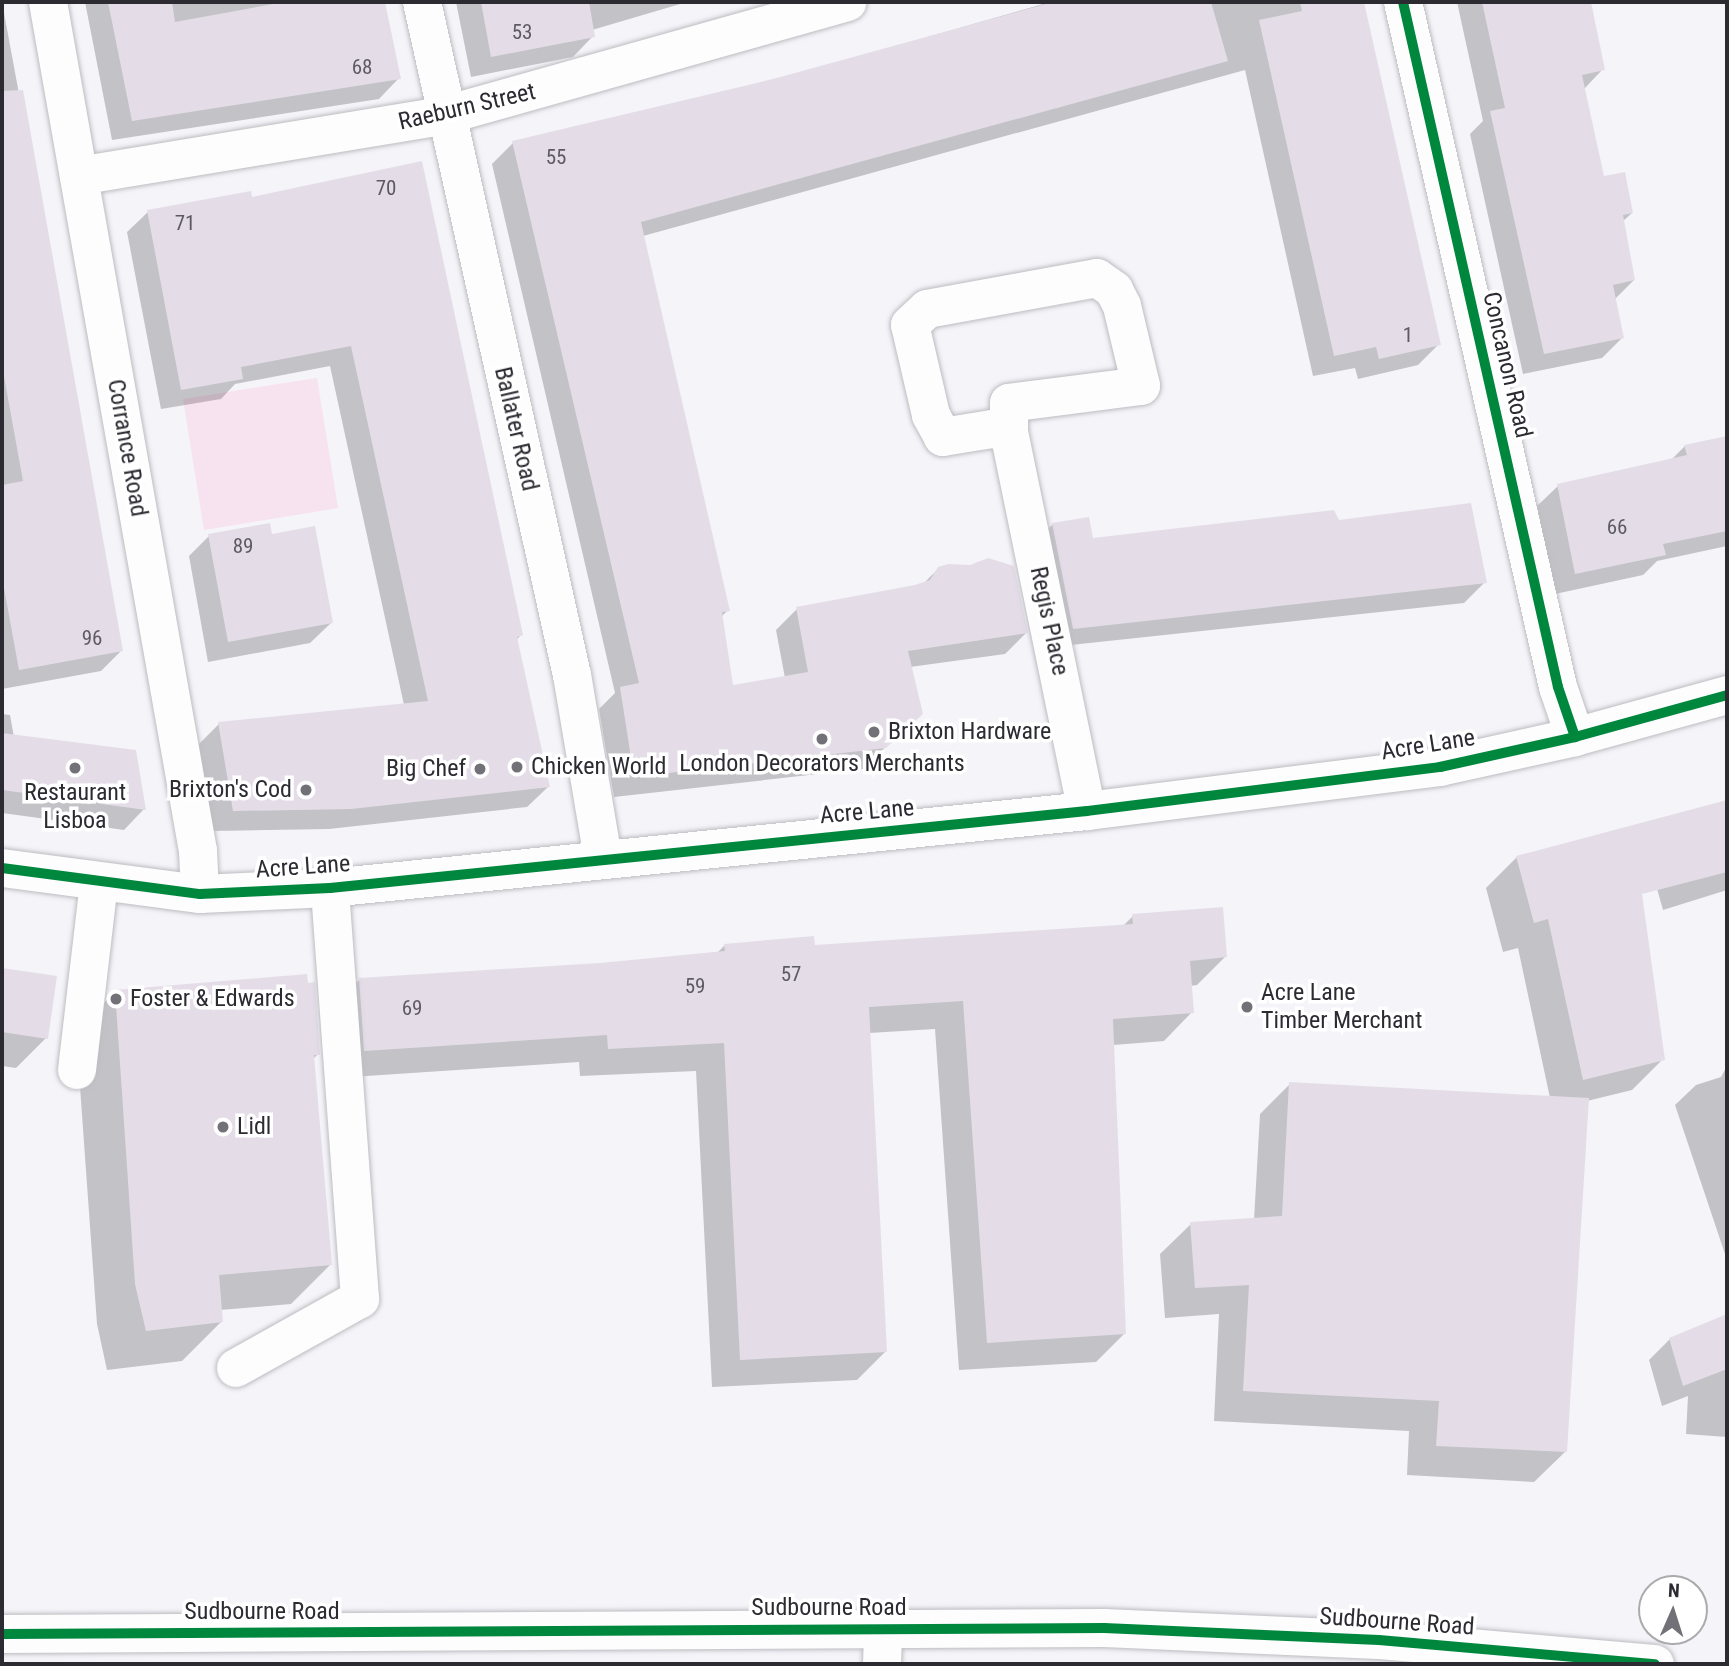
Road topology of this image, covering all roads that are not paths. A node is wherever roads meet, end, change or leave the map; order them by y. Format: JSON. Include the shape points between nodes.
{"nodes":[{"id":1,"x":48,"y":2,"type":"edge"},
{"id":2,"x":422,"y":2,"type":"edge"},
{"id":3,"x":847,"y":2,"type":"edge"},
{"id":4,"x":1403,"y":2,"type":"edge"},
{"id":5,"x":446,"y":115,"type":"junction"},
{"id":6,"x":79,"y":176,"type":"junction"},
{"id":7,"x":1009,"y":432,"type":"junction"},
{"id":8,"x":1727,"y":695,"type":"edge"},
{"id":9,"x":1575,"y":737,"type":"junction"},
{"id":10,"x":1087,"y":811,"type":"junction"},
{"id":11,"x":603,"y":858,"type":"junction"},
{"id":12,"x":2,"y":868,"type":"edge"},
{"id":13,"x":99,"y":883,"type":"junction"},
{"id":14,"x":330,"y":888,"type":"junction"},
{"id":15,"x":200,"y":894,"type":"junction"},
{"id":16,"x":77,"y":1070,"type":"dead end"},
{"id":17,"x":236,"y":1368,"type":"dead end"},
{"id":18,"x":2,"y":1634,"type":"edge"},
{"id":19,"x":883,"y":1646,"type":"edge"},
{"id":20,"x":1655,"y":1664,"type":"edge"}],
"edges":[{"from":1,"to":6,"type":"street","name":"Corrance Road"},
{"from":2,"to":5,"type":"street","name":"Ballater Road"},
{"from":3,"to":5,"type":"street","name":"Raeburn Street"},
{"from":4,"to":9,"type":"street","name":"Concanon Road","via":[[1558,687]]},
{"from":5,"to":6,"type":"street","name":"Raeburn Street"},
{"from":5,"to":11,"type":"street","name":"Ballater Road","via":[[572,675]]},
{"from":6,"to":15,"type":"street","name":"Corrance Road","via":[[198,851]]},
{"from":7,"to":7,"type":"street","via":[[992,429],[943,437],[931,415],[910,326],[927,309],[1097,278],[1114,290],[1122,306],[1141,386],[1009,403]]},
{"from":7,"to":10,"type":"street","name":"Regis Place"},
{"from":8,"to":9,"type":"street","name":"Acre Lane"},
{"from":9,"to":10,"type":"street","name":"Acre Lane","via":[[1440,767]]},
{"from":10,"to":11,"type":"street","name":"Acre Lane"},
{"from":11,"to":14,"type":"street","name":"Acre Lane"},
{"from":12,"to":13,"type":"street","name":"Acre Lane"},
{"from":13,"to":15,"type":"street","name":"Acre Lane"},
{"from":13,"to":16,"type":"street"},
{"from":14,"to":15,"type":"street","name":"Acre Lane"},
{"from":14,"to":17,"type":"street","via":[[360,1300]]},
{"from":18,"to":19,"type":"street","name":"Sudbourne Road"},
{"from":19,"to":20,"type":"street","name":"Sudbourne Road","via":[[1104,1628],[1379,1640]]}]}
